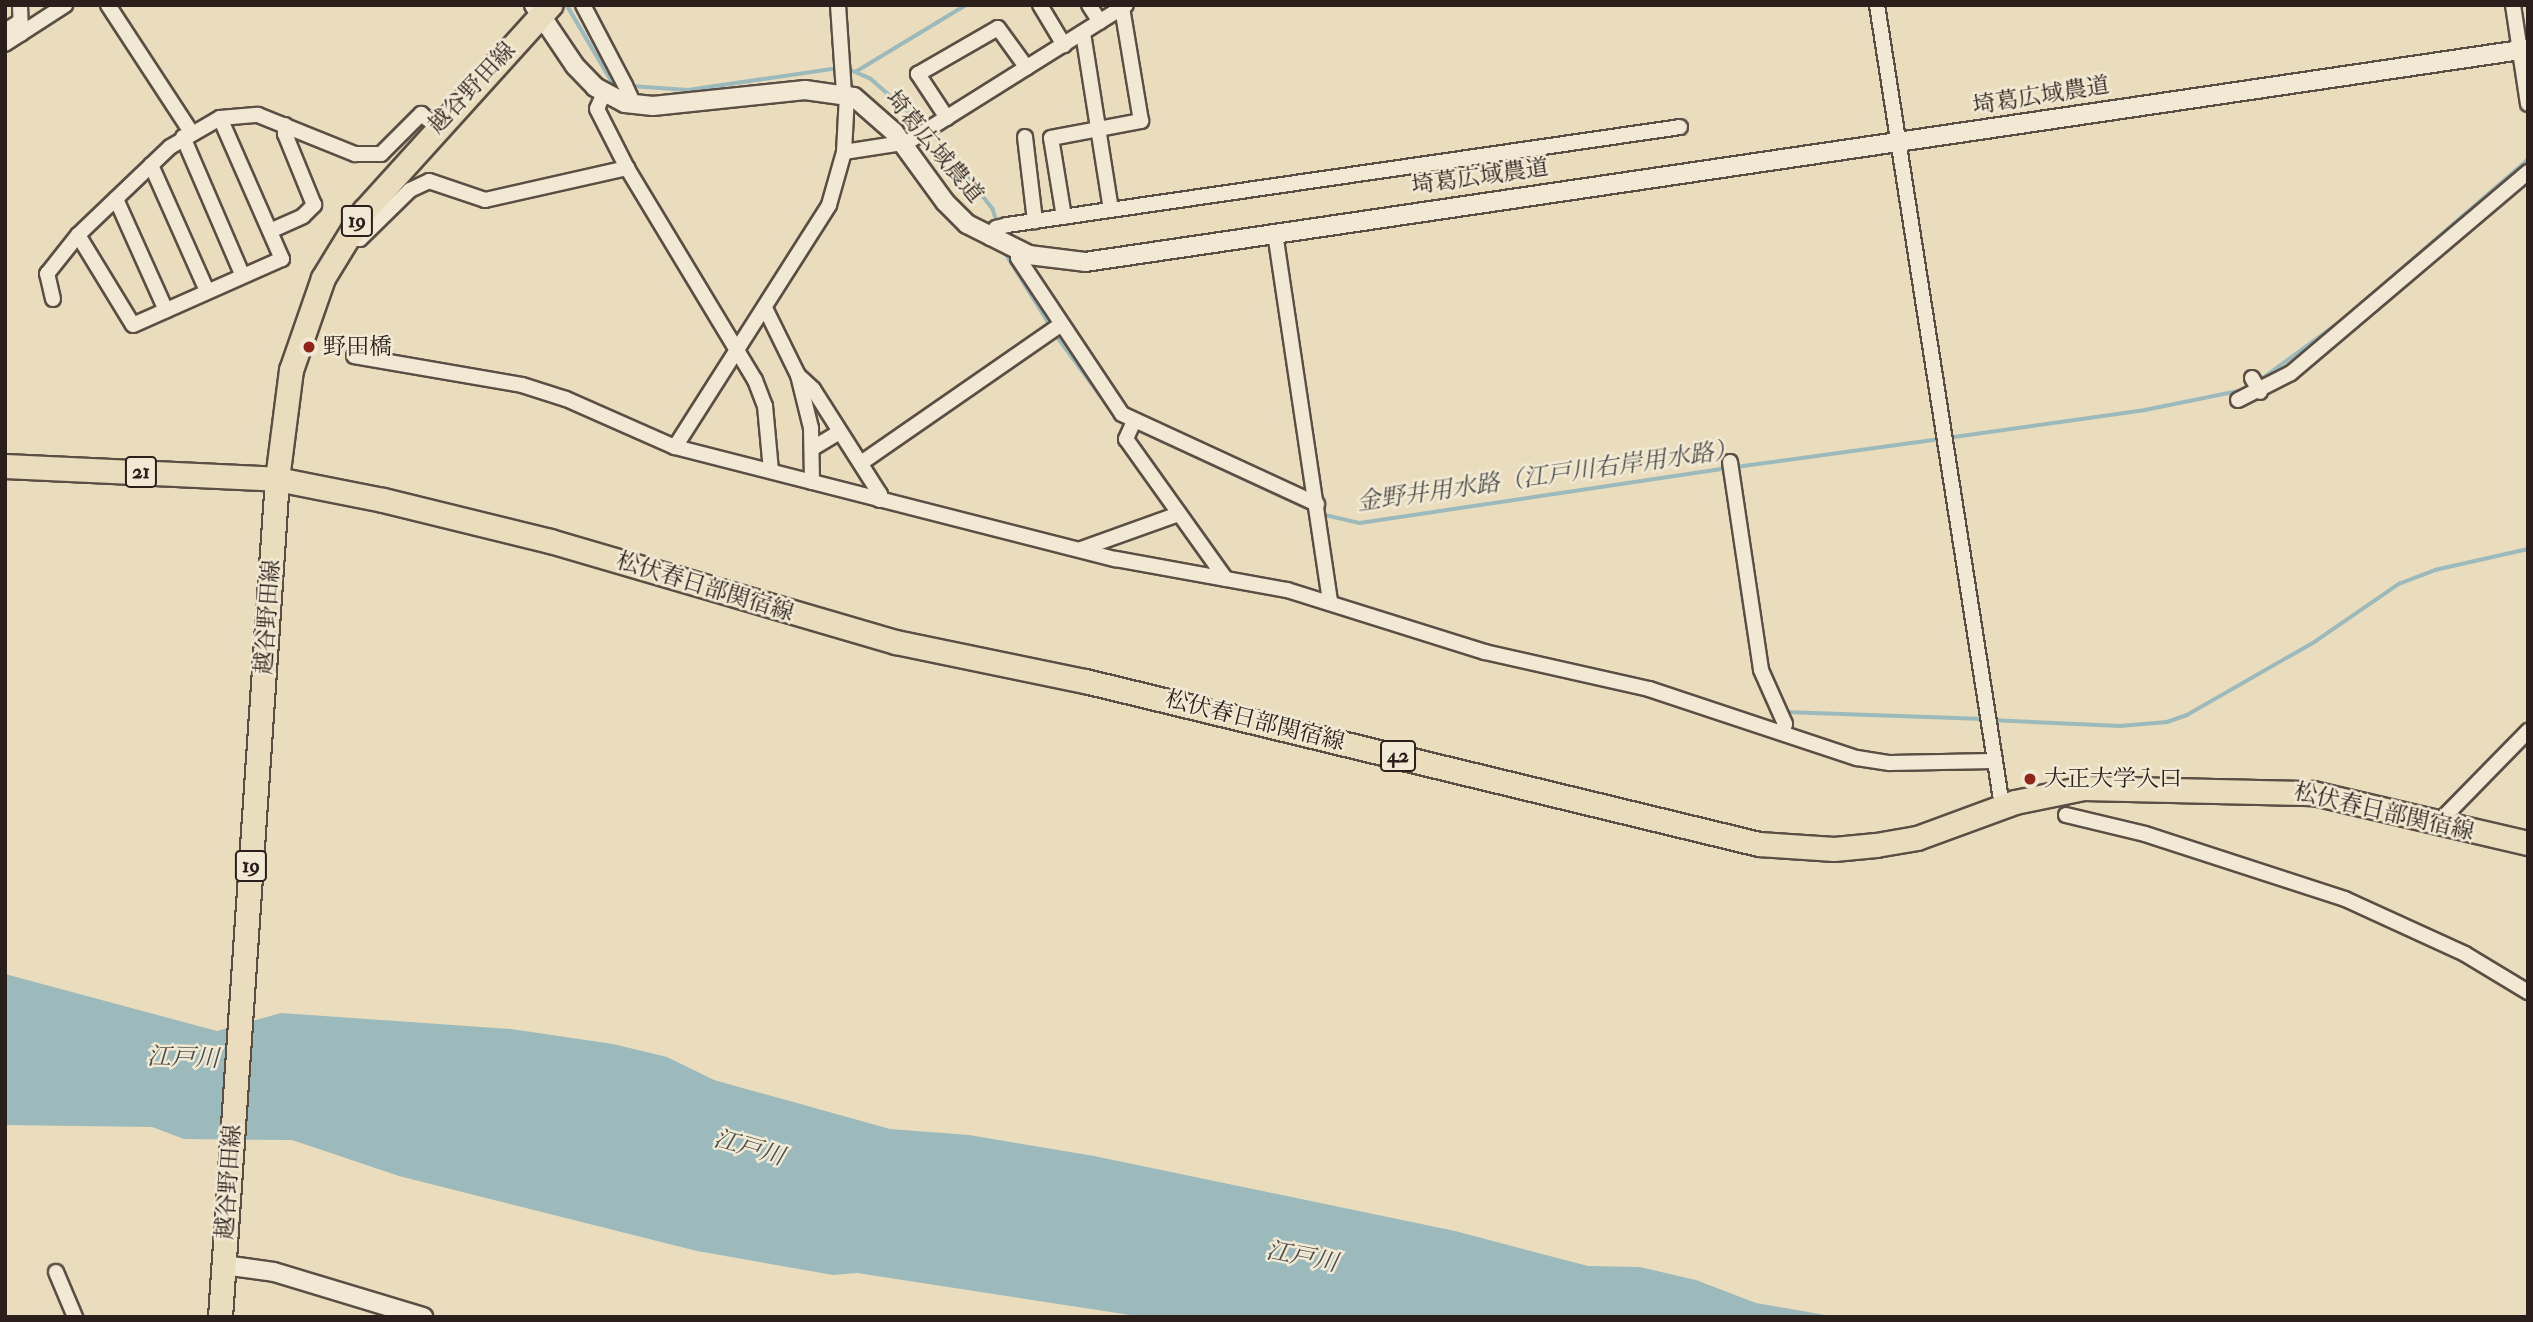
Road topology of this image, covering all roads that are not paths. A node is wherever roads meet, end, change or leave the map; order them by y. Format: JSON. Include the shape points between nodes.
{"nodes":[{"id":1,"x":20,"y":5,"type":"edge"},
{"id":2,"x":65,"y":5,"type":"edge"},
{"id":3,"x":108,"y":5,"type":"edge"},
{"id":4,"x":583,"y":5,"type":"edge"},
{"id":5,"x":838,"y":5,"type":"edge"},
{"id":6,"x":1040,"y":5,"type":"edge"},
{"id":7,"x":1089,"y":5,"type":"edge"},
{"id":8,"x":1877,"y":5,"type":"edge"},
{"id":9,"x":2513,"y":5,"type":"edge"},
{"id":10,"x":1124,"y":7,"type":"edge"},
{"id":11,"x":541,"y":9,"type":"edge"},
{"id":12,"x":1100,"y":22,"type":"junction"},
{"id":13,"x":15,"y":29,"type":"edge"},
{"id":14,"x":1083,"y":33,"type":"junction"},
{"id":15,"x":5,"y":44,"type":"edge"},
{"id":16,"x":1064,"y":45,"type":"junction"},
{"id":17,"x":2524,"y":49,"type":"edge"},
{"id":18,"x":1027,"y":68,"type":"junction"},
{"id":19,"x":604,"y":93,"type":"junction"},
{"id":20,"x":846,"y":94,"type":"junction"},
{"id":21,"x":625,"y":103,"type":"junction"},
{"id":22,"x":2528,"y":104,"type":"edge"},
{"id":23,"x":220,"y":118,"type":"junction"},
{"id":24,"x":947,"y":118,"type":"junction"},
{"id":25,"x":285,"y":125,"type":"junction"},
{"id":26,"x":437,"y":126,"type":"junction"},
{"id":27,"x":1680,"y":127,"type":"dead end"},
{"id":28,"x":1098,"y":129,"type":"junction"},
{"id":29,"x":187,"y":134,"type":"junction"},
{"id":30,"x":1025,"y":137,"type":"dead end"},
{"id":31,"x":1897,"y":142,"type":"junction"},
{"id":32,"x":902,"y":144,"type":"junction"},
{"id":33,"x":844,"y":152,"type":"junction"},
{"id":34,"x":151,"y":165,"type":"junction"},
{"id":35,"x":627,"y":168,"type":"junction"},
{"id":36,"x":2528,"y":172,"type":"edge"},
{"id":37,"x":116,"y":199,"type":"junction"},
{"id":38,"x":1111,"y":210,"type":"junction"},
{"id":39,"x":1065,"y":217,"type":"junction"},
{"id":40,"x":1035,"y":221,"type":"junction"},
{"id":41,"x":998,"y":230,"type":"junction"},
{"id":42,"x":270,"y":231,"type":"junction"},
{"id":43,"x":1275,"y":233,"type":"junction"},
{"id":44,"x":78,"y":235,"type":"junction"},
{"id":45,"x":345,"y":238,"type":"junction"},
{"id":46,"x":1019,"y":250,"type":"junction"},
{"id":47,"x":243,"y":276,"type":"junction"},
{"id":48,"x":207,"y":291,"type":"junction"},
{"id":49,"x":53,"y":299,"type":"dead end"},
{"id":50,"x":765,"y":308,"type":"junction"},
{"id":51,"x":166,"y":310,"type":"junction"},
{"id":52,"x":1056,"y":328,"type":"junction"},
{"id":53,"x":738,"y":350,"type":"junction"},
{"id":54,"x":354,"y":356,"type":"dead end"},
{"id":55,"x":798,"y":375,"type":"junction"},
{"id":56,"x":2252,"y":378,"type":"dead end"},
{"id":57,"x":2259,"y":392,"type":"junction"},
{"id":58,"x":2238,"y":400,"type":"dead end"},
{"id":59,"x":1132,"y":426,"type":"junction"},
{"id":60,"x":840,"y":432,"type":"junction"},
{"id":61,"x":675,"y":447,"type":"junction"},
{"id":62,"x":813,"y":448,"type":"junction"},
{"id":63,"x":860,"y":463,"type":"junction"},
{"id":64,"x":5,"y":466,"type":"edge"},
{"id":65,"x":1730,"y":468,"type":"dead end"},
{"id":66,"x":771,"y":471,"type":"junction"},
{"id":67,"x":812,"y":482,"type":"junction"},
{"id":68,"x":277,"y":488,"type":"junction"},
{"id":69,"x":879,"y":500,"type":"junction"},
{"id":70,"x":1317,"y":504,"type":"junction"},
{"id":71,"x":1179,"y":514,"type":"junction"},
{"id":72,"x":1081,"y":549,"type":"junction"},
{"id":73,"x":1226,"y":579,"type":"junction"},
{"id":74,"x":1330,"y":601,"type":"junction"},
{"id":75,"x":2528,"y":731,"type":"edge"},
{"id":76,"x":1782,"y":733,"type":"junction"},
{"id":77,"x":1993,"y":761,"type":"junction"},
{"id":78,"x":2002,"y":806,"type":"junction"},
{"id":79,"x":2066,"y":816,"type":"dead end"},
{"id":80,"x":2436,"y":825,"type":"junction"},
{"id":81,"x":2528,"y":843,"type":"edge"},
{"id":82,"x":2528,"y":992,"type":"edge"},
{"id":83,"x":224,"y":1265,"type":"junction"},
{"id":84,"x":56,"y":1272,"type":"dead end"},
{"id":85,"x":75,"y":1317,"type":"edge"},
{"id":86,"x":220,"y":1317,"type":"edge"},
{"id":87,"x":423,"y":1317,"type":"edge"}],
"edges":[{"from":1,"to":13,"type":"street"},
{"from":2,"to":13,"type":"street"},
{"from":3,"to":29,"type":"street"},
{"from":4,"to":21,"type":"street","via":[[630,96]]},
{"from":5,"to":20,"type":"street"},
{"from":6,"to":16,"type":"street"},
{"from":7,"to":12,"type":"street"},
{"from":8,"to":31,"type":"street"},
{"from":9,"to":17,"type":"street"},
{"from":10,"to":12,"type":"street"},
{"from":10,"to":28,"type":"street","via":[[1141,121]]},
{"from":11,"to":19,"type":"street","name":"埼葛広域農道","via":[[575,66]]},
{"from":11,"to":26,"type":"main road","name":"越谷野田線","number":"19"},
{"from":12,"to":14,"type":"street"},
{"from":13,"to":15,"type":"street"},
{"from":14,"to":16,"type":"street"},
{"from":14,"to":28,"type":"street"},
{"from":16,"to":18,"type":"street"},
{"from":17,"to":22,"type":"street"},
{"from":17,"to":31,"type":"street","name":"埼葛広域農道"},
{"from":18,"to":24,"type":"street"},
{"from":18,"to":24,"type":"street","via":[[998,28],[918,74]]},
{"from":19,"to":21,"type":"street","name":"埼葛広域農道"},
{"from":19,"to":35,"type":"street","via":[[597,109]]},
{"from":20,"to":21,"type":"street","name":"埼葛広域農道","via":[[805,90],[653,106]]},
{"from":20,"to":32,"type":"street","name":"埼葛広域農道","via":[[868,105]]},
{"from":20,"to":33,"type":"street"},
{"from":23,"to":25,"type":"street","via":[[240,113]]},
{"from":23,"to":29,"type":"street"},
{"from":23,"to":42,"type":"street"},
{"from":24,"to":32,"type":"street"},
{"from":25,"to":26,"type":"street","via":[[355,154],[381,154],[421,114]]},
{"from":25,"to":42,"type":"street","via":[[314,205],[303,216]]},
{"from":26,"to":45,"type":"main road","name":"越谷野田線","number":"19"},
{"from":27,"to":38,"type":"street"},
{"from":28,"to":38,"type":"street"},
{"from":28,"to":39,"type":"street","via":[[1051,138]]},
{"from":29,"to":34,"type":"street"},
{"from":29,"to":47,"type":"street"},
{"from":30,"to":40,"type":"street"},
{"from":31,"to":43,"type":"street","name":"埼葛広域農道"},
{"from":31,"to":77,"type":"street"},
{"from":32,"to":33,"type":"street"},
{"from":32,"to":41,"type":"street","name":"埼葛広域農道","via":[[967,224]]},
{"from":33,"to":50,"type":"street","via":[[829,205]]},
{"from":34,"to":37,"type":"street"},
{"from":34,"to":48,"type":"street"},
{"from":35,"to":45,"type":"street","via":[[485,200],[429,181],[410,190],[360,239]]},
{"from":35,"to":53,"type":"street"},
{"from":36,"to":57,"type":"street","via":[[2291,373]]},
{"from":37,"to":44,"type":"street"},
{"from":37,"to":51,"type":"street"},
{"from":38,"to":39,"type":"street"},
{"from":39,"to":40,"type":"street"},
{"from":40,"to":41,"type":"street"},
{"from":41,"to":46,"type":"street","name":"埼葛広域農道"},
{"from":42,"to":47,"type":"street","via":[[282,259]]},
{"from":43,"to":46,"type":"street","name":"埼葛広域農道","via":[[1085,262]]},
{"from":43,"to":70,"type":"street"},
{"from":44,"to":49,"type":"street","via":[[47,274]]},
{"from":44,"to":51,"type":"street","via":[[133,325]]},
{"from":45,"to":68,"type":"main road","name":"越谷野田線","number":"19","via":[[312,303],[291,370]]},
{"from":46,"to":52,"type":"street","via":[[1018,258]]},
{"from":47,"to":48,"type":"street"},
{"from":48,"to":51,"type":"street"},
{"from":50,"to":53,"type":"street"},
{"from":50,"to":55,"type":"street"},
{"from":52,"to":59,"type":"street"},
{"from":52,"to":63,"type":"street"},
{"from":53,"to":61,"type":"street"},
{"from":53,"to":66,"type":"street","via":[[765,407]]},
{"from":54,"to":61,"type":"street","via":[[522,385],[566,398]]},
{"from":55,"to":60,"type":"street","via":[[813,389]]},
{"from":55,"to":62,"type":"street"},
{"from":56,"to":57,"type":"street"},
{"from":57,"to":58,"type":"street"},
{"from":59,"to":70,"type":"street"},
{"from":59,"to":71,"type":"street","via":[[1126,439]]},
{"from":60,"to":62,"type":"street"},
{"from":60,"to":63,"type":"street"},
{"from":61,"to":66,"type":"street"},
{"from":62,"to":67,"type":"street"},
{"from":63,"to":69,"type":"street","via":[[880,494]]},
{"from":64,"to":68,"type":"main road","number":"21"},
{"from":65,"to":76,"type":"street","via":[[1761,670],[1785,724]]},
{"from":66,"to":67,"type":"street"},
{"from":67,"to":69,"type":"street"},
{"from":68,"to":78,"type":"main road","name":"松伏春日部関宿線","number":"42","via":[[550,541],[896,642],[1085,681],[1759,844],[1834,849],[1876,845],[1917,838]]},
{"from":68,"to":83,"type":"main road","name":"越谷野田線","number":"19"},
{"from":69,"to":72,"type":"street"},
{"from":70,"to":74,"type":"street"},
{"from":71,"to":72,"type":"street"},
{"from":71,"to":73,"type":"street"},
{"from":72,"to":73,"type":"street"},
{"from":73,"to":74,"type":"street"},
{"from":74,"to":76,"type":"street","via":[[1485,652],[1649,689]]},
{"from":75,"to":80,"type":"street"},
{"from":76,"to":77,"type":"street","via":[[1857,758],[1890,763]]},
{"from":77,"to":78,"type":"street"},
{"from":78,"to":80,"type":"main road","name":"松伏春日部関宿線","number":"42","via":[[2084,788],[2282,789]]},
{"from":79,"to":82,"type":"street","via":[[2145,834],[2345,899],[2422,933]]},
{"from":80,"to":81,"type":"main road","name":"松伏春日部関宿線","number":"42"},
{"from":83,"to":86,"type":"main road","name":"越谷野田線","number":"19"},
{"from":83,"to":87,"type":"street","via":[[274,1272]]},
{"from":84,"to":85,"type":"street"}]}
